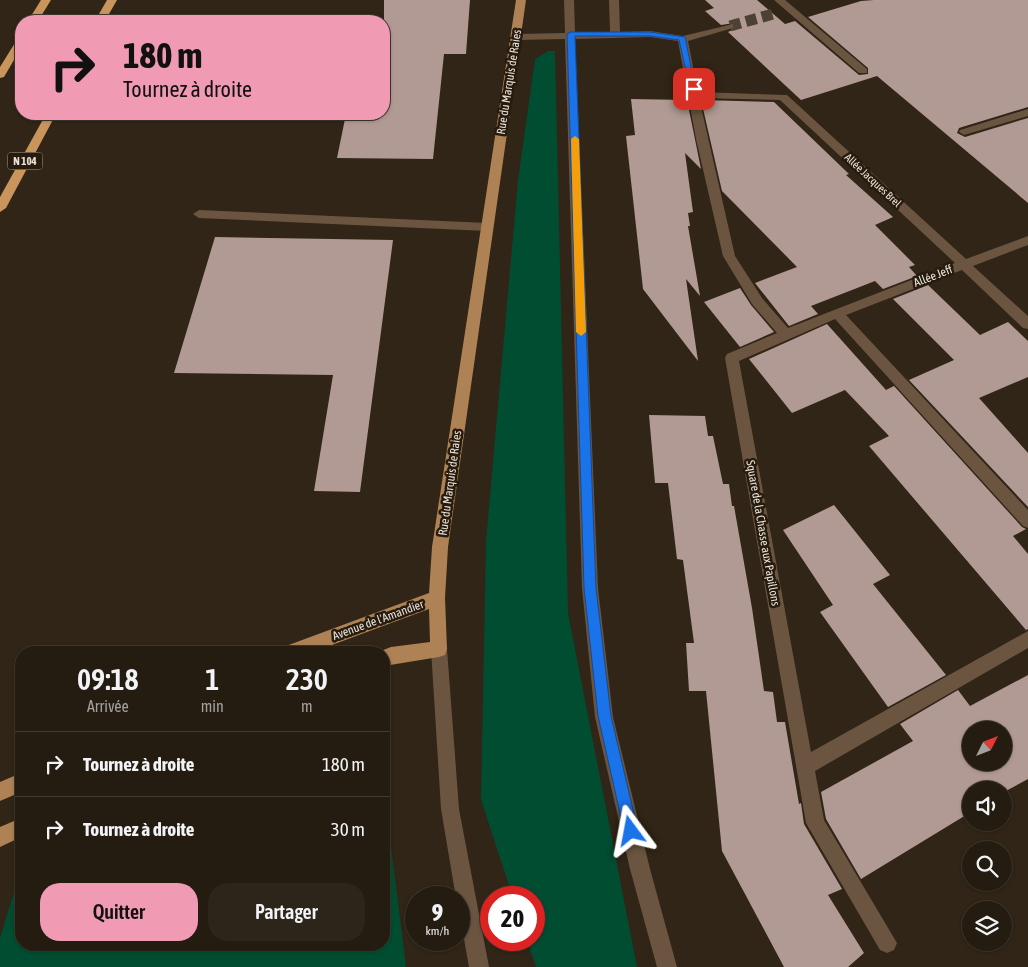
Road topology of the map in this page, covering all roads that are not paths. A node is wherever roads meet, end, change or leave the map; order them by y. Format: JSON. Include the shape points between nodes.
{"nodes":[{"id":1,"x":46,"y":0,"type":"edge"},
{"id":2,"x":112,"y":0,"type":"edge"},
{"id":3,"x":521,"y":0,"type":"edge"},
{"id":4,"x":569,"y":0,"type":"edge"},
{"id":5,"x":614,"y":0,"type":"edge"},
{"id":6,"x":778,"y":0,"type":"edge"},
{"id":7,"x":784,"y":10,"type":"junction"},
{"id":8,"x":804,"y":10,"type":"dead end"},
{"id":9,"x":37,"y":15,"type":"edge"},
{"id":10,"x":103,"y":15,"type":"edge"},
{"id":11,"x":730,"y":26,"type":"tunnel mouth"},
{"id":12,"x":571,"y":34,"type":"junction"},
{"id":13,"x":615,"y":34,"type":"junction"},
{"id":14,"x":517,"y":37,"type":"junction"},
{"id":15,"x":683,"y":38,"type":"junction"},
{"id":16,"x":15,"y":50,"type":"edge"},
{"id":17,"x":863,"y":70,"type":"dead end"},
{"id":18,"x":0,"y":75,"type":"edge"},
{"id":19,"x":694,"y":95,"type":"junction"},
{"id":20,"x":1028,"y":112,"type":"edge"},
{"id":21,"x":48,"y":120,"type":"edge"},
{"id":22,"x":964,"y":132,"type":"dead end"},
{"id":23,"x":0,"y":208,"type":"edge"},
{"id":24,"x":199,"y":214,"type":"dead end"},
{"id":25,"x":488,"y":227,"type":"junction"},
{"id":26,"x":1028,"y":240,"type":"edge"},
{"id":27,"x":964,"y":264,"type":"junction"},
{"id":28,"x":837,"y":313,"type":"junction"},
{"id":29,"x":1028,"y":324,"type":"edge"},
{"id":30,"x":786,"y":335,"type":"junction"},
{"id":31,"x":1028,"y":521,"type":"edge"},
{"id":32,"x":436,"y":598,"type":"junction"},
{"id":33,"x":1028,"y":639,"type":"edge"},
{"id":34,"x":308,"y":646,"type":"edge"},
{"id":35,"x":439,"y":649,"type":"junction"},
{"id":36,"x":390,"y":655,"type":"edge"},
{"id":37,"x":805,"y":766,"type":"junction"},
{"id":38,"x":15,"y":785,"type":"edge"},
{"id":39,"x":0,"y":792,"type":"edge"},
{"id":40,"x":15,"y":830,"type":"edge"},
{"id":41,"x":0,"y":837,"type":"edge"},
{"id":42,"x":886,"y":943,"type":"dead end"},
{"id":43,"x":479,"y":967,"type":"edge"},
{"id":44,"x":667,"y":967,"type":"edge"}],
"edges":[{"from":1,"to":9,"type":"highway"},
{"from":2,"to":10,"type":"highway"},
{"from":3,"to":14,"type":"main road","name":"Rue du Marquis de Raies"},
{"from":4,"to":12,"type":"street"},
{"from":5,"to":13,"type":"street"},
{"from":6,"to":7,"type":"street"},
{"from":7,"to":8,"type":"street"},
{"from":7,"to":17,"type":"street"},
{"from":11,"to":15,"type":"street"},
{"from":12,"to":13,"type":"street"},
{"from":12,"to":14,"type":"street"},
{"from":12,"to":44,"type":"street","via":[[591,598],[604,716]]},
{"from":13,"to":15,"type":"street"},
{"from":14,"to":25,"type":"main road","name":"Rue du Marquis de Raies"},
{"from":15,"to":19,"type":"street"},
{"from":16,"to":18,"type":"highway"},
{"from":19,"to":27,"type":"street","name":"Allée Jacques Brel","via":[[783,97]]},
{"from":19,"to":30,"type":"street","via":[[701,139],[729,256],[757,301]]},
{"from":20,"to":22,"type":"street"},
{"from":21,"to":23,"type":"highway","number":"N 104"},
{"from":24,"to":25,"type":"street"},
{"from":25,"to":32,"type":"main road","name":"Rue du Marquis de Raies","via":[[440,547]]},
{"from":26,"to":27,"type":"street","name":"Allée Jeff"},
{"from":27,"to":28,"type":"street","name":"Allée Jeff"},
{"from":27,"to":29,"type":"street","name":"Allée Jacques Brel"},
{"from":28,"to":30,"type":"street","name":"Square de la Chasse aux Papillons"},
{"from":28,"to":31,"type":"street"},
{"from":30,"to":37,"type":"street","name":"Square de la Chasse aux Papillons","via":[[732,358]]},
{"from":32,"to":34,"type":"main road","name":"Avenue de l'Amandier"},
{"from":32,"to":35,"type":"main road","name":"Rue du Marquis de Raies"},
{"from":33,"to":37,"type":"street"},
{"from":35,"to":36,"type":"main road"},
{"from":35,"to":43,"type":"street","name":"Rue du Marquis de Raies","via":[[450,809]]},
{"from":37,"to":42,"type":"street","name":"Square de la Chasse aux Papillons","via":[[814,823]]},
{"from":38,"to":39,"type":"main road"},
{"from":40,"to":41,"type":"main road"}]}
